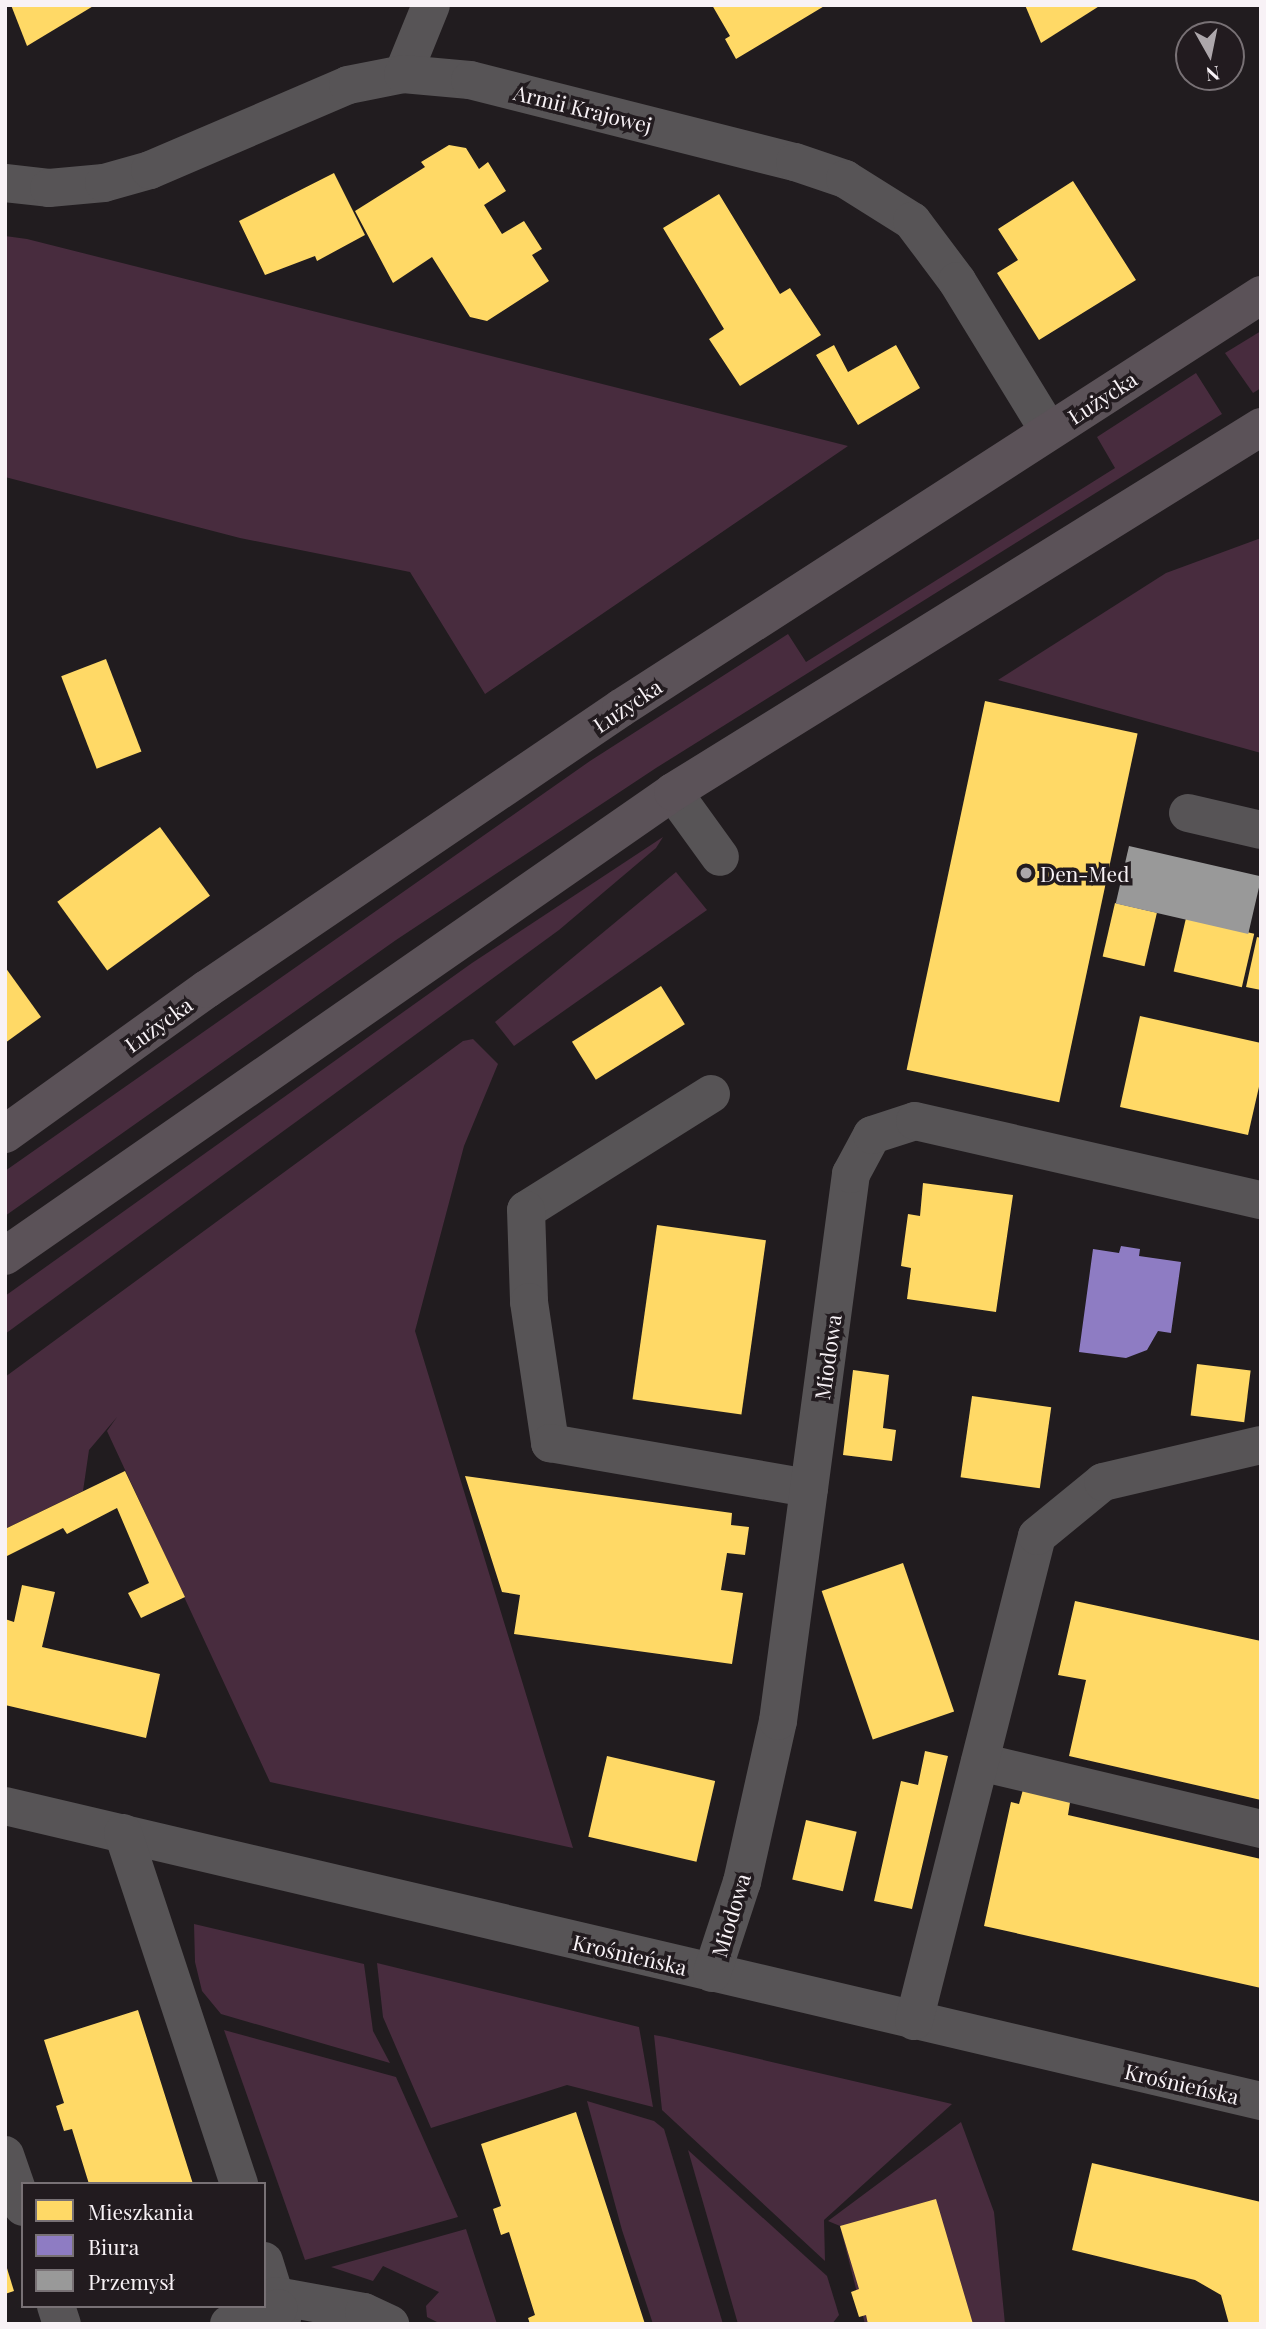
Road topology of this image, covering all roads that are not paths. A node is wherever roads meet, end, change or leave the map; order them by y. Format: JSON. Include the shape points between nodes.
{"nodes":[{"id":1,"x":431,"y":5,"type":"edge"},
{"id":2,"x":403,"y":74,"type":"junction"},
{"id":3,"x":5,"y":183,"type":"edge"},
{"id":4,"x":1261,"y":295,"type":"edge"},
{"id":5,"x":1261,"y":427,"type":"edge"},
{"id":6,"x":1049,"y":431,"type":"junction"},
{"id":7,"x":673,"y":792,"type":"junction"},
{"id":8,"x":1188,"y":813,"type":"dead end"},
{"id":9,"x":1261,"y":830,"type":"edge"},
{"id":10,"x":720,"y":857,"type":"dead end"},
{"id":11,"x":711,"y":1094,"type":"dead end"},
{"id":12,"x":5,"y":1133,"type":"edge"},
{"id":13,"x":1261,"y":1200,"type":"edge"},
{"id":14,"x":5,"y":1256,"type":"edge"},
{"id":15,"x":1261,"y":1446,"type":"edge"},
{"id":16,"x":809,"y":1488,"type":"junction"},
{"id":17,"x":980,"y":1762,"type":"junction"},
{"id":18,"x":5,"y":1806,"type":"edge"},
{"id":19,"x":1261,"y":1829,"type":"edge"},
{"id":20,"x":123,"y":1833,"type":"junction"},
{"id":21,"x":712,"y":1973,"type":"junction"},
{"id":22,"x":914,"y":2021,"type":"junction"},
{"id":23,"x":1261,"y":2101,"type":"edge"},
{"id":24,"x":5,"y":2155,"type":"edge"},
{"id":25,"x":238,"y":2182,"type":"edge"},
{"id":26,"x":21,"y":2201,"type":"edge"},
{"id":27,"x":276,"y":2297,"type":"edge"},
{"id":28,"x":257,"y":2308,"type":"edge"},
{"id":29,"x":229,"y":2324,"type":"edge"},
{"id":30,"x":390,"y":2324,"type":"edge"}],
"edges":[{"from":1,"to":2,"type":"street"},
{"from":2,"to":3,"type":"street","name":"Armii Krajowej","via":[[326,93],[150,170],[104,183],[49,188]]},
{"from":2,"to":6,"type":"street","name":"Armii Krajowej","via":[[470,80],[795,162],[845,179],[912,221],[957,281]]},
{"from":4,"to":6,"type":"main road","name":"Łużycka"},
{"from":5,"to":7,"type":"main road"},
{"from":6,"to":12,"type":"main road","name":"Łużycka","via":[[729,637],[207,989]]},
{"from":7,"to":10,"type":"street"},
{"from":7,"to":14,"type":"main road"},
{"from":8,"to":9,"type":"street"},
{"from":11,"to":16,"type":"street","via":[[526,1210],[529,1303],[550,1443]]},
{"from":13,"to":16,"type":"street","name":"Miodowa","via":[[915,1121],[872,1135],[851,1174]]},
{"from":15,"to":17,"type":"street","via":[[1102,1482],[1037,1536]]},
{"from":16,"to":21,"type":"street","name":"Miodowa","via":[[778,1721],[742,1882]]},
{"from":17,"to":19,"type":"street"},
{"from":17,"to":22,"type":"street"},
{"from":18,"to":20,"type":"street","name":"Krośnieńska"},
{"from":20,"to":21,"type":"street","name":"Krośnieńska"},
{"from":20,"to":25,"type":"street"},
{"from":21,"to":22,"type":"street","name":"Krośnieńska"},
{"from":22,"to":23,"type":"street","name":"Krośnieńska"},
{"from":24,"to":26,"type":"street"},
{"from":27,"to":30,"type":"street","via":[[364,2312]]},
{"from":28,"to":29,"type":"street"}]}
